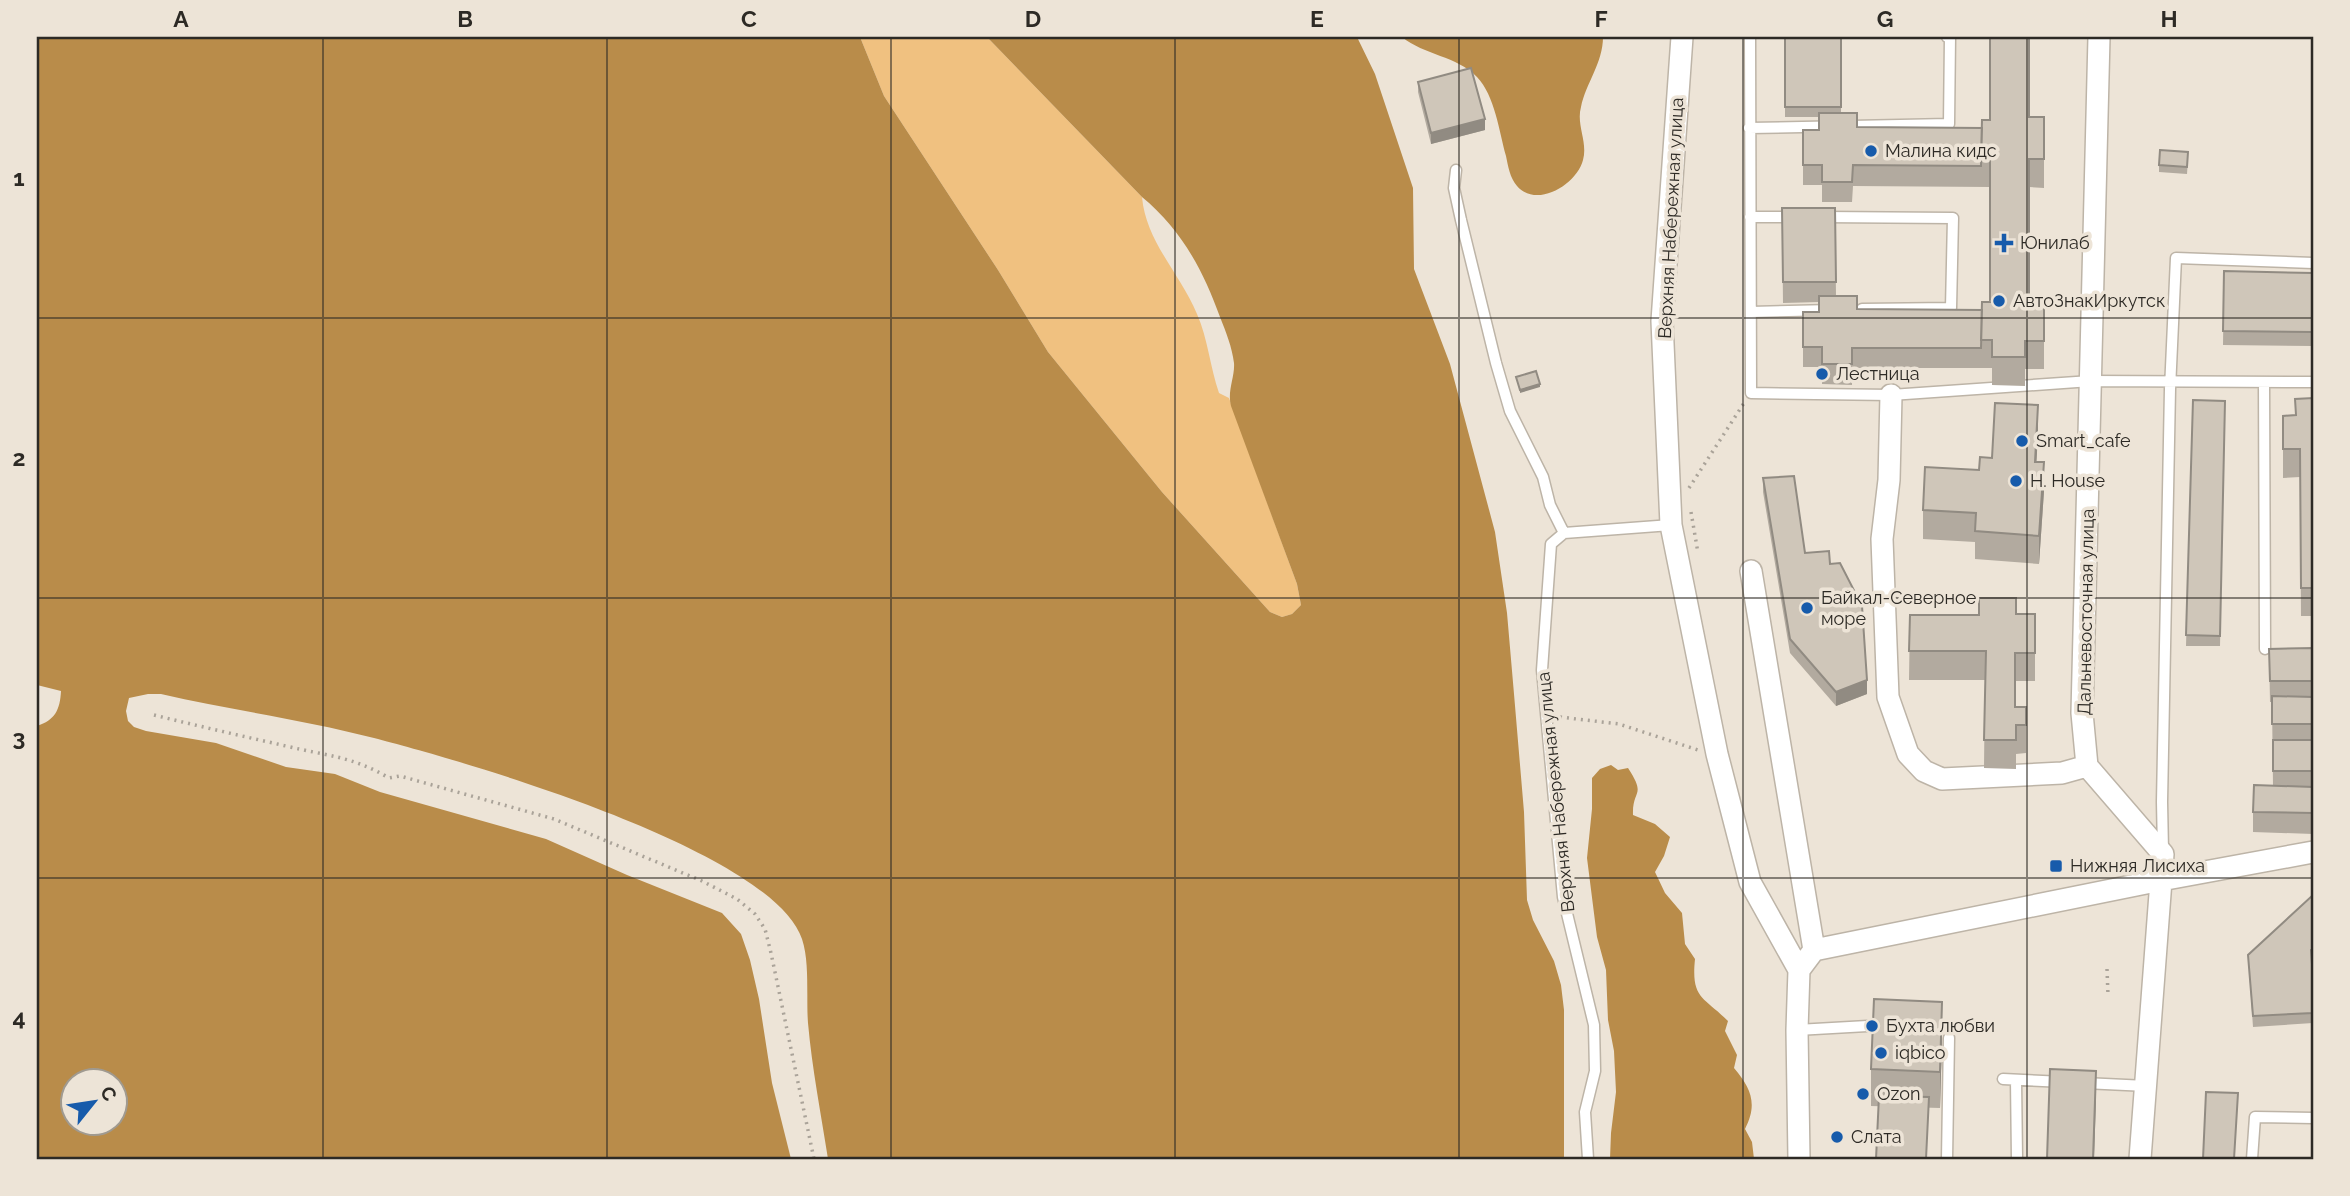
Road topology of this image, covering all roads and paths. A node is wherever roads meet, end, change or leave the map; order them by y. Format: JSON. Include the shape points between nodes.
{"nodes":[{"id":1,"x":1682,"y":37,"type":"edge"},
{"id":2,"x":1749,"y":37,"type":"edge"},
{"id":3,"x":1948,"y":37,"type":"edge"},
{"id":4,"x":2099,"y":37,"type":"edge"},
{"id":5,"x":1749,"y":128,"type":"junction"},
{"id":6,"x":1455,"y":170,"type":"dead end"},
{"id":7,"x":1750,"y":217,"type":"junction"},
{"id":8,"x":2313,"y":263,"type":"edge"},
{"id":9,"x":1843,"y":310,"type":"edge"},
{"id":10,"x":1856,"y":310,"type":"edge"},
{"id":11,"x":1751,"y":312,"type":"junction"},
{"id":12,"x":2091,"y":381,"type":"junction"},
{"id":13,"x":2170,"y":382,"type":"junction"},
{"id":14,"x":2264,"y":382,"type":"junction"},
{"id":15,"x":2313,"y":382,"type":"edge"},
{"id":16,"x":1751,"y":393,"type":"junction"},
{"id":17,"x":1891,"y":395,"type":"junction"},
{"id":18,"x":1688,"y":490,"type":"dead end"},
{"id":19,"x":1690,"y":503,"type":"dead end"},
{"id":20,"x":1671,"y":526,"type":"junction"},
{"id":21,"x":1564,"y":533,"type":"junction"},
{"id":22,"x":1699,"y":557,"type":"dead end"},
{"id":23,"x":1751,"y":570,"type":"dead end"},
{"id":24,"x":2265,"y":649,"type":"dead end"},
{"id":25,"x":154,"y":715,"type":"dead end"},
{"id":26,"x":1546,"y":715,"type":"junction"},
{"id":27,"x":1717,"y":754,"type":"junction"},
{"id":28,"x":2087,"y":766,"type":"junction"},
{"id":29,"x":2313,"y":852,"type":"edge"},
{"id":30,"x":2163,"y":854,"type":"junction"},
{"id":31,"x":2161,"y":880,"type":"junction"},
{"id":32,"x":1814,"y":950,"type":"junction"},
{"id":33,"x":2107,"y":969,"type":"dead end"},
{"id":34,"x":1799,"y":970,"type":"junction"},
{"id":35,"x":2108,"y":995,"type":"dead end"},
{"id":36,"x":1892,"y":1025,"type":"edge"},
{"id":37,"x":1797,"y":1030,"type":"junction"},
{"id":38,"x":1949,"y":1038,"type":"dead end"},
{"id":39,"x":2003,"y":1079,"type":"dead end"},
{"id":40,"x":2016,"y":1080,"type":"junction"},
{"id":41,"x":2147,"y":1086,"type":"junction"},
{"id":42,"x":2313,"y":1118,"type":"edge"},
{"id":43,"x":814,"y":1159,"type":"edge"},
{"id":44,"x":1588,"y":1159,"type":"edge"},
{"id":45,"x":1799,"y":1159,"type":"edge"},
{"id":46,"x":1947,"y":1159,"type":"edge"},
{"id":47,"x":2017,"y":1159,"type":"edge"},
{"id":48,"x":2140,"y":1159,"type":"edge"},
{"id":49,"x":2252,"y":1159,"type":"edge"}],
"edges":[{"from":1,"to":20,"type":"street","name":"Верхняя Набережная улица","via":[[1662,321]]},
{"from":2,"to":5,"type":"lane"},
{"from":3,"to":5,"type":"lane","via":[[1949,124]]},
{"from":4,"to":12,"type":"street","name":"Дальневосточная улица"},
{"from":5,"to":7,"type":"lane"},
{"from":6,"to":21,"type":"lane","via":[[1454,188],[1506,399]]},
{"from":7,"to":10,"type":"lane","via":[[1953,218],[1951,308]]},
{"from":7,"to":11,"type":"lane"},
{"from":8,"to":13,"type":"lane","via":[[2176,258]]},
{"from":9,"to":11,"type":"lane"},
{"from":11,"to":16,"type":"lane"},
{"from":12,"to":13,"type":"lane"},
{"from":12,"to":17,"type":"lane"},
{"from":12,"to":28,"type":"street","name":"Дальневосточная улица","via":[[2082,713]]},
{"from":13,"to":14,"type":"lane"},
{"from":13,"to":30,"type":"lane"},
{"from":14,"to":15,"type":"lane"},
{"from":14,"to":24,"type":"lane"},
{"from":16,"to":17,"type":"lane"},
{"from":16,"to":18,"type":"path"},
{"from":17,"to":28,"type":"street","via":[[1882,539],[1888,697],[1908,754],[1924,771],[1942,779],[2062,773]]},
{"from":19,"to":22,"type":"path"},
{"from":20,"to":21,"type":"lane"},
{"from":20,"to":27,"type":"street","name":"Верхняя Набережная улица"},
{"from":21,"to":26,"type":"lane","name":"Верхняя Набережная улица","via":[[1551,544],[1542,670]]},
{"from":23,"to":32,"type":"street"},
{"from":25,"to":43,"type":"path","via":[[346,758],[389,778],[400,776],[554,818],[737,899],[765,929]]},
{"from":26,"to":27,"type":"path","via":[[1619,724]]},
{"from":26,"to":44,"type":"lane","name":"Верхняя Набережная улица","via":[[1563,897],[1594,1025],[1595,1071],[1585,1112]]},
{"from":27,"to":34,"type":"street","name":"Верхняя Набережная улица","via":[[1750,882]]},
{"from":28,"to":30,"type":"street"},
{"from":29,"to":31,"type":"street"},
{"from":30,"to":31,"type":"street"},
{"from":31,"to":32,"type":"street"},
{"from":31,"to":41,"type":"street"},
{"from":32,"to":34,"type":"street"},
{"from":33,"to":35,"type":"path"},
{"from":34,"to":37,"type":"street"},
{"from":36,"to":37,"type":"lane"},
{"from":37,"to":45,"type":"street"},
{"from":38,"to":46,"type":"lane"},
{"from":39,"to":40,"type":"lane"},
{"from":40,"to":41,"type":"lane"},
{"from":40,"to":47,"type":"lane"},
{"from":41,"to":48,"type":"street"},
{"from":42,"to":49,"type":"lane","via":[[2255,1117]]}]}
